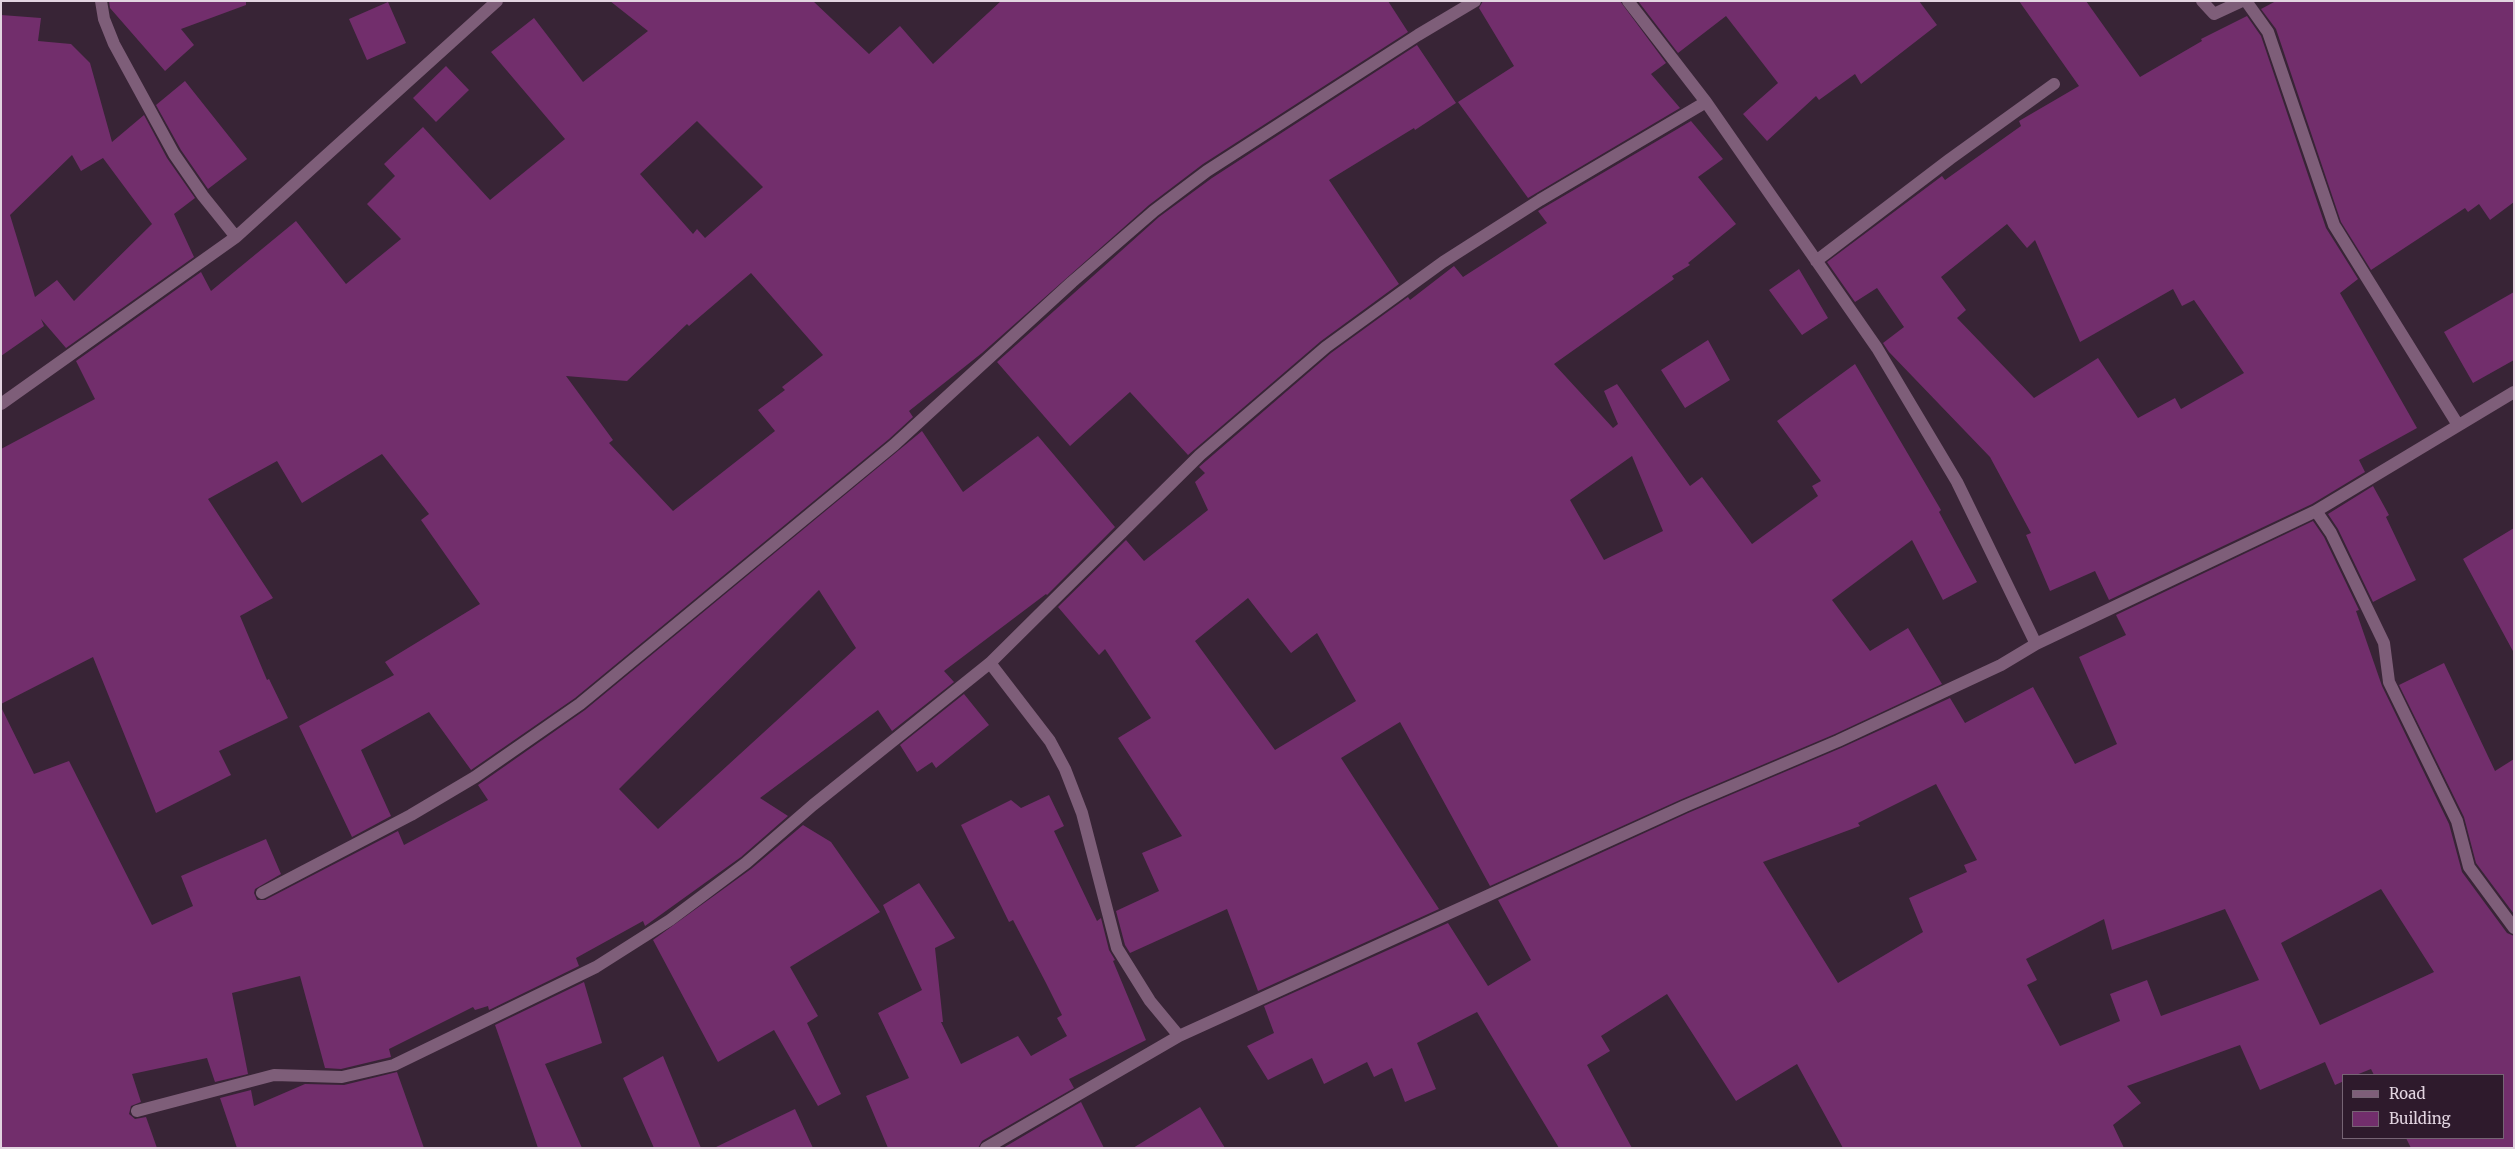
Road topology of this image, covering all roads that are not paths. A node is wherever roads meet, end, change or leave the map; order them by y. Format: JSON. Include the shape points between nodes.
{"nodes":[{"id":1,"x":101,"y":1,"type":"edge"},
{"id":2,"x":497,"y":1,"type":"edge"},
{"id":3,"x":1474,"y":1,"type":"edge"},
{"id":4,"x":1628,"y":1,"type":"edge"},
{"id":5,"x":2202,"y":1,"type":"edge"},
{"id":6,"x":2242,"y":1,"type":"edge"},
{"id":7,"x":2246,"y":1,"type":"edge"},
{"id":8,"x":2054,"y":84,"type":"dead end"},
{"id":9,"x":1706,"y":102,"type":"junction"},
{"id":10,"x":236,"y":238,"type":"junction"},
{"id":11,"x":1816,"y":261,"type":"junction"},
{"id":12,"x":2514,"y":392,"type":"edge"},
{"id":13,"x":1,"y":404,"type":"edge"},
{"id":14,"x":2458,"y":425,"type":"junction"},
{"id":15,"x":2316,"y":511,"type":"junction"},
{"id":16,"x":2036,"y":644,"type":"junction"},
{"id":17,"x":990,"y":663,"type":"junction"},
{"id":18,"x":262,"y":893,"type":"dead end"},
{"id":19,"x":2514,"y":928,"type":"edge"},
{"id":20,"x":1179,"y":1036,"type":"junction"},
{"id":21,"x":137,"y":1111,"type":"dead end"},
{"id":22,"x":986,"y":1148,"type":"edge"}],
"edges":[{"from":1,"to":10,"type":"street","via":[[114,44],[174,154]]},
{"from":2,"to":10,"type":"street"},
{"from":3,"to":18,"type":"street","via":[[1207,171],[1154,211],[894,445],[580,704],[475,777],[419,811]]},
{"from":4,"to":9,"type":"street"},
{"from":5,"to":6,"type":"street","via":[[2214,14]]},
{"from":7,"to":14,"type":"street","via":[[2268,32],[2334,225]]},
{"from":8,"to":11,"type":"street"},
{"from":9,"to":11,"type":"street"},
{"from":9,"to":17,"type":"street","via":[[1459,252],[1326,347],[1200,455]]},
{"from":10,"to":13,"type":"street"},
{"from":11,"to":16,"type":"street","via":[[1877,348],[1957,482]]},
{"from":12,"to":14,"type":"street"},
{"from":14,"to":15,"type":"street"},
{"from":15,"to":16,"type":"street"},
{"from":15,"to":19,"type":"street","via":[[2331,533],[2384,643],[2389,682],[2457,821],[2469,867]]},
{"from":16,"to":20,"type":"street","via":[[2001,665],[1838,742],[1685,806]]},
{"from":17,"to":20,"type":"street","via":[[1050,741],[1065,769],[1082,813],[1117,948],[1150,1001]]},
{"from":17,"to":21,"type":"street","via":[[746,862],[670,920],[596,967],[394,1065],[342,1077],[274,1075]]},
{"from":20,"to":22,"type":"street"}]}
